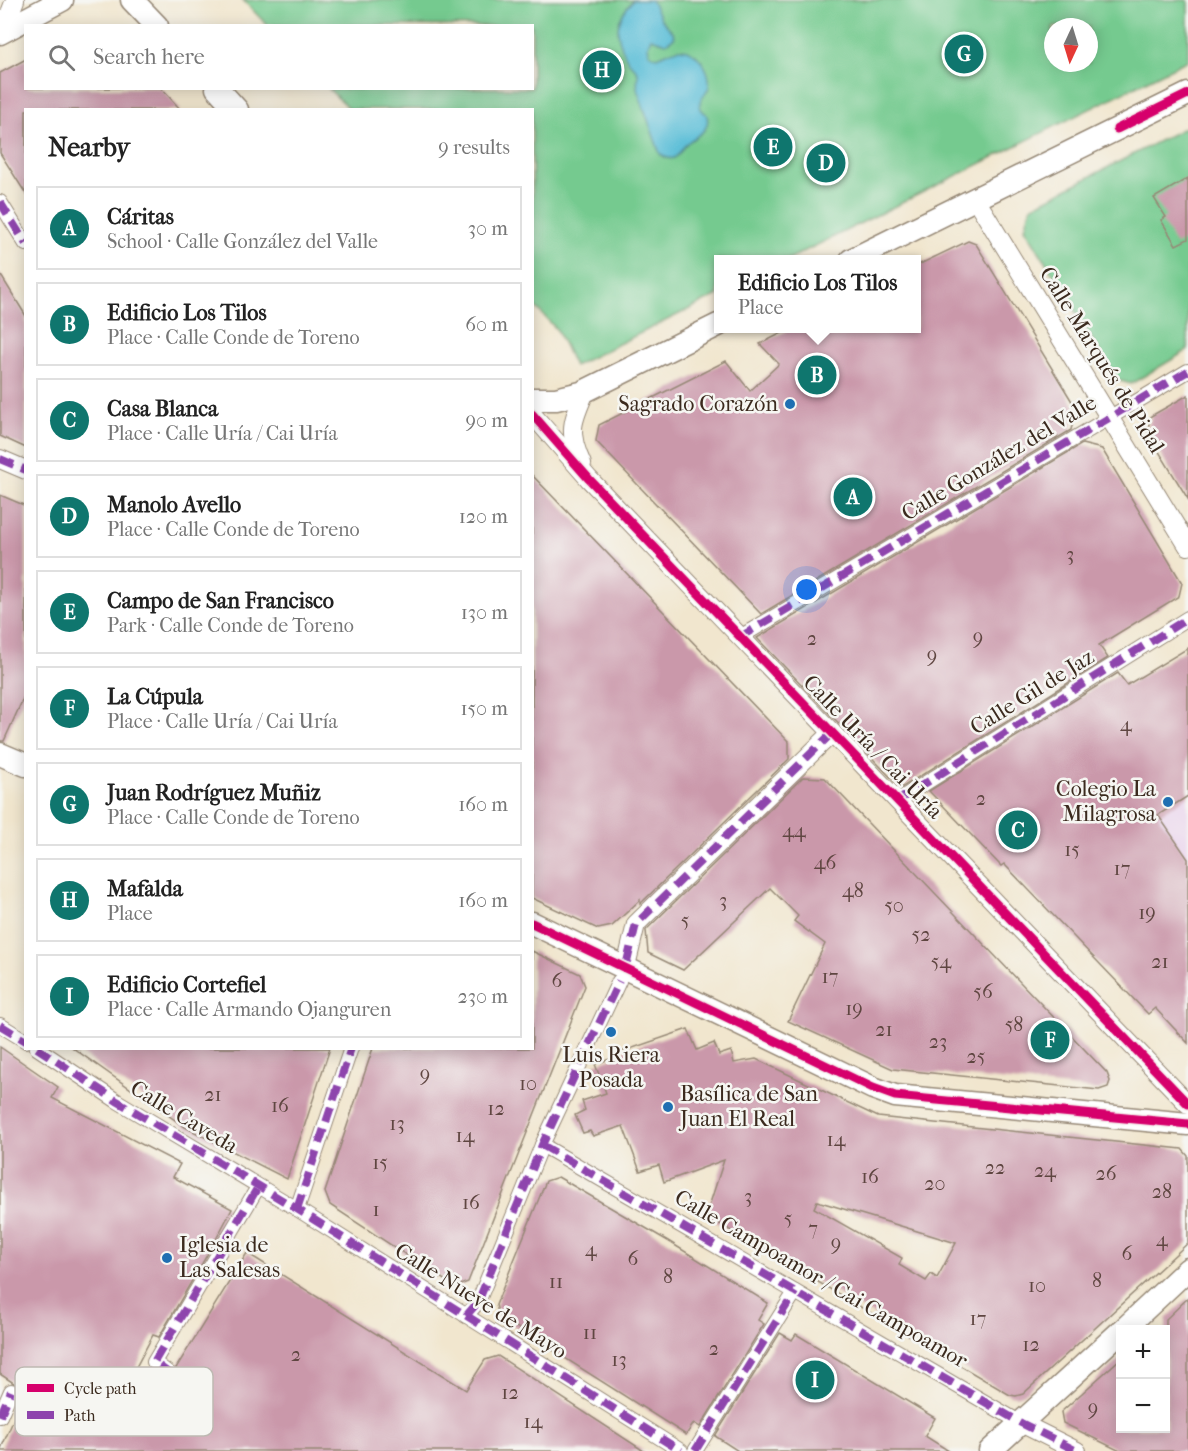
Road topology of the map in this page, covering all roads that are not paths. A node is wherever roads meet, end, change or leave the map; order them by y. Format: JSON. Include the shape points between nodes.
{"nodes":[{"id":1,"x":15,"y":0,"type":"edge"},
{"id":2,"x":62,"y":0,"type":"edge"},
{"id":3,"x":132,"y":0,"type":"edge"},
{"id":4,"x":155,"y":24,"type":"edge"},
{"id":5,"x":2,"y":32,"type":"edge"},
{"id":6,"x":219,"y":90,"type":"edge"},
{"id":7,"x":1188,"y":94,"type":"edge"},
{"id":8,"x":235,"y":108,"type":"edge"},
{"id":9,"x":975,"y":198,"type":"junction"},
{"id":10,"x":0,"y":202,"type":"edge"},
{"id":11,"x":24,"y":241,"type":"edge"},
{"id":12,"x":861,"y":255,"type":"edge"},
{"id":13,"x":714,"y":327,"type":"edge"},
{"id":14,"x":1188,"y":371,"type":"edge"},
{"id":15,"x":586,"y":390,"type":"junction"},
{"id":16,"x":534,"y":399,"type":"edge"},
{"id":17,"x":534,"y":416,"type":"edge"},
{"id":18,"x":1108,"y":417,"type":"junction"},
{"id":19,"x":0,"y":459,"type":"edge"},
{"id":20,"x":24,"y":469,"type":"edge"},
{"id":21,"x":589,"y":479,"type":"junction"},
{"id":22,"x":1188,"y":546,"type":"edge"},
{"id":23,"x":1188,"y":618,"type":"edge"},
{"id":24,"x":740,"y":637,"type":"junction"},
{"id":25,"x":832,"y":733,"type":"junction"},
{"id":26,"x":0,"y":754,"type":"edge"},
{"id":27,"x":24,"y":764,"type":"edge"},
{"id":28,"x":897,"y":801,"type":"junction"},
{"id":29,"x":534,"y":924,"type":"edge"},
{"id":30,"x":627,"y":962,"type":"dead end"},
{"id":31,"x":619,"y":981,"type":"dead end"},
{"id":32,"x":0,"y":1024,"type":"edge"},
{"id":33,"x":24,"y":1040,"type":"edge"},
{"id":34,"x":40,"y":1050,"type":"edge"},
{"id":35,"x":350,"y":1050,"type":"edge"},
{"id":36,"x":1188,"y":1104,"type":"edge"},
{"id":37,"x":1188,"y":1124,"type":"edge"},
{"id":38,"x":542,"y":1145,"type":"junction"},
{"id":39,"x":254,"y":1184,"type":"junction"},
{"id":40,"x":297,"y":1209,"type":"junction"},
{"id":41,"x":1188,"y":1269,"type":"edge"},
{"id":42,"x":795,"y":1292,"type":"junction"},
{"id":43,"x":466,"y":1316,"type":"junction"},
{"id":44,"x":1127,"y":1325,"type":"edge"},
{"id":45,"x":1116,"y":1336,"type":"edge"},
{"id":46,"x":161,"y":1367,"type":"edge"},
{"id":47,"x":11,"y":1391,"type":"dead end"},
{"id":48,"x":0,"y":1416,"type":"edge"},
{"id":49,"x":1022,"y":1423,"type":"junction"},
{"id":50,"x":681,"y":1451,"type":"edge"},
{"id":51,"x":695,"y":1451,"type":"edge"},
{"id":52,"x":990,"y":1451,"type":"edge"},
{"id":53,"x":1077,"y":1451,"type":"edge"}],
"edges":[{"from":1,"to":5,"type":"street"},
{"from":2,"to":5,"type":"street"},
{"from":3,"to":4,"type":"street"},
{"from":6,"to":8,"type":"street"},
{"from":7,"to":9,"type":"street"},
{"from":9,"to":12,"type":"street"},
{"from":9,"to":18,"type":"street","name":"Calle Marqués de Pidal"},
{"from":10,"to":11,"type":"street"},
{"from":13,"to":15,"type":"street"},
{"from":14,"to":18,"type":"street","name":"Calle González del Valle"},
{"from":15,"to":16,"type":"street","via":[[556,399]]},
{"from":15,"to":21,"type":"street","name":"Calle Uría / Cai Uría","via":[[573,420],[572,441]]},
{"from":17,"to":21,"type":"street","name":"Calle Uría / Cai Uría"},
{"from":18,"to":22,"type":"street","name":"Calle Marqués de Pidal"},
{"from":18,"to":24,"type":"street","name":"Calle González del Valle"},
{"from":19,"to":20,"type":"street"},
{"from":21,"to":24,"type":"street","name":"Calle Uría / Cai Uría"},
{"from":23,"to":28,"type":"street","name":"Calle Gil de Jaz"},
{"from":24,"to":25,"type":"street","name":"Calle Uría / Cai Uría"},
{"from":25,"to":28,"type":"street","name":"Calle Uría / Cai Uría"},
{"from":25,"to":30,"type":"street","via":[[636,924]]},
{"from":26,"to":27,"type":"street"},
{"from":28,"to":36,"type":"street","name":"Calle Uría / Cai Uría"},
{"from":29,"to":37,"type":"street","via":[[896,1096]]},
{"from":31,"to":38,"type":"street"},
{"from":32,"to":33,"type":"street"},
{"from":34,"to":39,"type":"street","name":"Calle Caveda"},
{"from":35,"to":40,"type":"street"},
{"from":38,"to":42,"type":"street","name":"Calle Campoamor / Cai Campoamor"},
{"from":38,"to":43,"type":"street","via":[[478,1302]]},
{"from":39,"to":40,"type":"street","name":"Calle Nueve de Mayo"},
{"from":39,"to":46,"type":"street","via":[[154,1362]]},
{"from":40,"to":43,"type":"street","name":"Calle Nueve de Mayo"},
{"from":41,"to":44,"type":"street"},
{"from":42,"to":49,"type":"street","name":"Calle Campoamor / Cai Campoamor"},
{"from":42,"to":51,"type":"street"},
{"from":43,"to":50,"type":"street","name":"Calle Nueve de Mayo"},
{"from":45,"to":49,"type":"street"},
{"from":47,"to":48,"type":"street"},
{"from":49,"to":52,"type":"street"},
{"from":49,"to":53,"type":"street","name":"Calle Campoamor / Cai Campoamor"}]}
